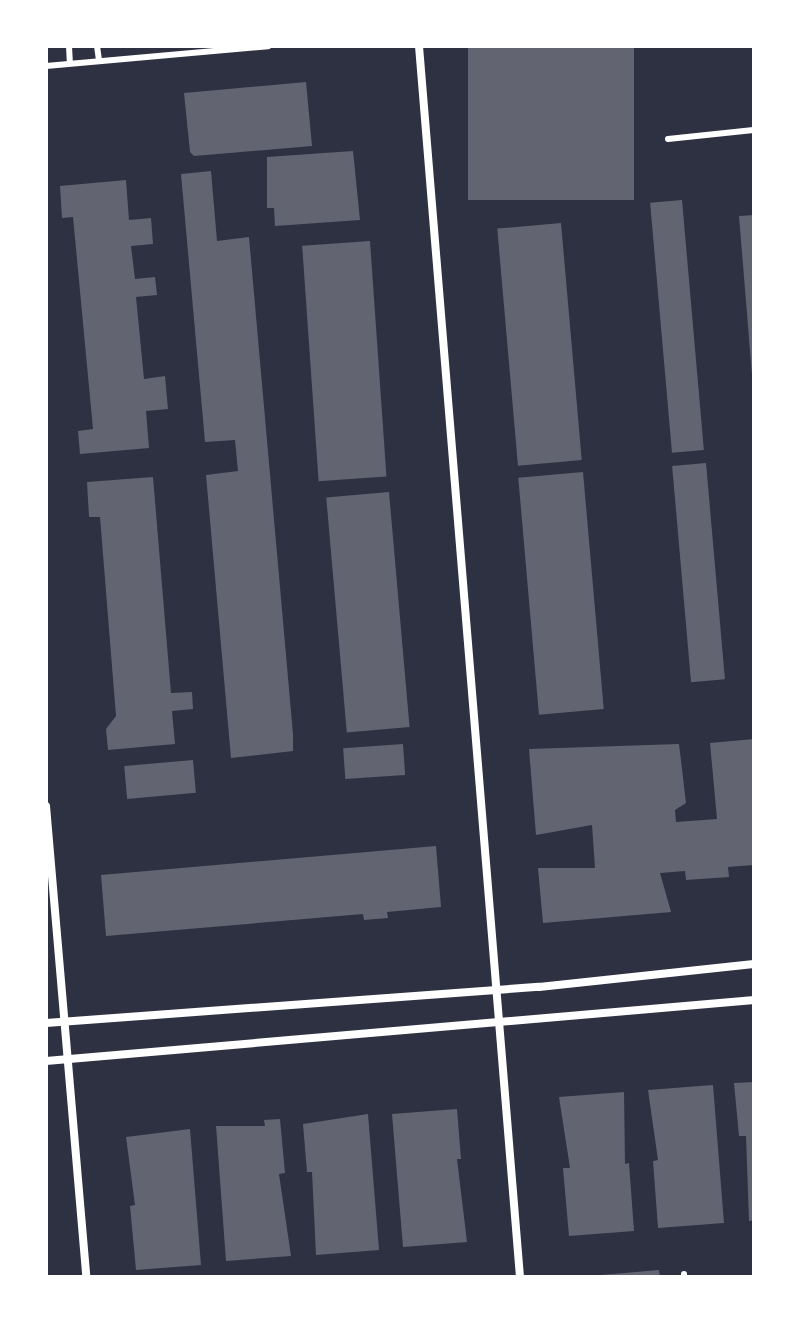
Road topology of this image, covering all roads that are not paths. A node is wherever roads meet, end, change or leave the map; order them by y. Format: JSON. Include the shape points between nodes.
{"nodes":[{"id":1,"x":69,"y":46,"type":"edge"},
{"id":2,"x":97,"y":46,"type":"edge"},
{"id":3,"x":136,"y":46,"type":"edge"},
{"id":4,"x":268,"y":46,"type":"edge"},
{"id":5,"x":419,"y":46,"type":"edge"},
{"id":6,"x":234,"y":48,"type":"edge"},
{"id":7,"x":187,"y":50,"type":"edge"},
{"id":8,"x":138,"y":58,"type":"junction"},
{"id":9,"x":99,"y":61,"type":"junction"},
{"id":10,"x":70,"y":63,"type":"junction"},
{"id":11,"x":46,"y":66,"type":"edge"},
{"id":12,"x":754,"y":130,"type":"edge"},
{"id":13,"x":668,"y":139,"type":"dead end"},
{"id":14,"x":46,"y":806,"type":"edge"},
{"id":15,"x":754,"y":964,"type":"edge"},
{"id":16,"x":497,"y":990,"type":"junction"},
{"id":17,"x":754,"y":1000,"type":"edge"},
{"id":18,"x":63,"y":1022,"type":"junction"},
{"id":19,"x":500,"y":1022,"type":"junction"},
{"id":20,"x":46,"y":1023,"type":"edge"},
{"id":21,"x":67,"y":1059,"type":"junction"},
{"id":22,"x":46,"y":1061,"type":"edge"},
{"id":23,"x":86,"y":1277,"type":"edge"},
{"id":24,"x":520,"y":1277,"type":"edge"}],
"edges":[{"from":1,"to":10,"type":"lane"},
{"from":2,"to":9,"type":"lane"},
{"from":3,"to":8,"type":"lane"},
{"from":4,"to":6,"type":"lane"},
{"from":5,"to":16,"type":"street"},
{"from":6,"to":7,"type":"lane"},
{"from":7,"to":8,"type":"lane"},
{"from":8,"to":9,"type":"lane"},
{"from":9,"to":10,"type":"lane"},
{"from":10,"to":11,"type":"lane"},
{"from":12,"to":13,"type":"lane"},
{"from":14,"to":18,"type":"street"},
{"from":15,"to":16,"type":"street"},
{"from":16,"to":18,"type":"street"},
{"from":16,"to":19,"type":"street"},
{"from":17,"to":19,"type":"street"},
{"from":18,"to":20,"type":"street"},
{"from":18,"to":21,"type":"street"},
{"from":19,"to":21,"type":"street"},
{"from":19,"to":24,"type":"street"},
{"from":21,"to":22,"type":"street"},
{"from":21,"to":23,"type":"street"}]}
